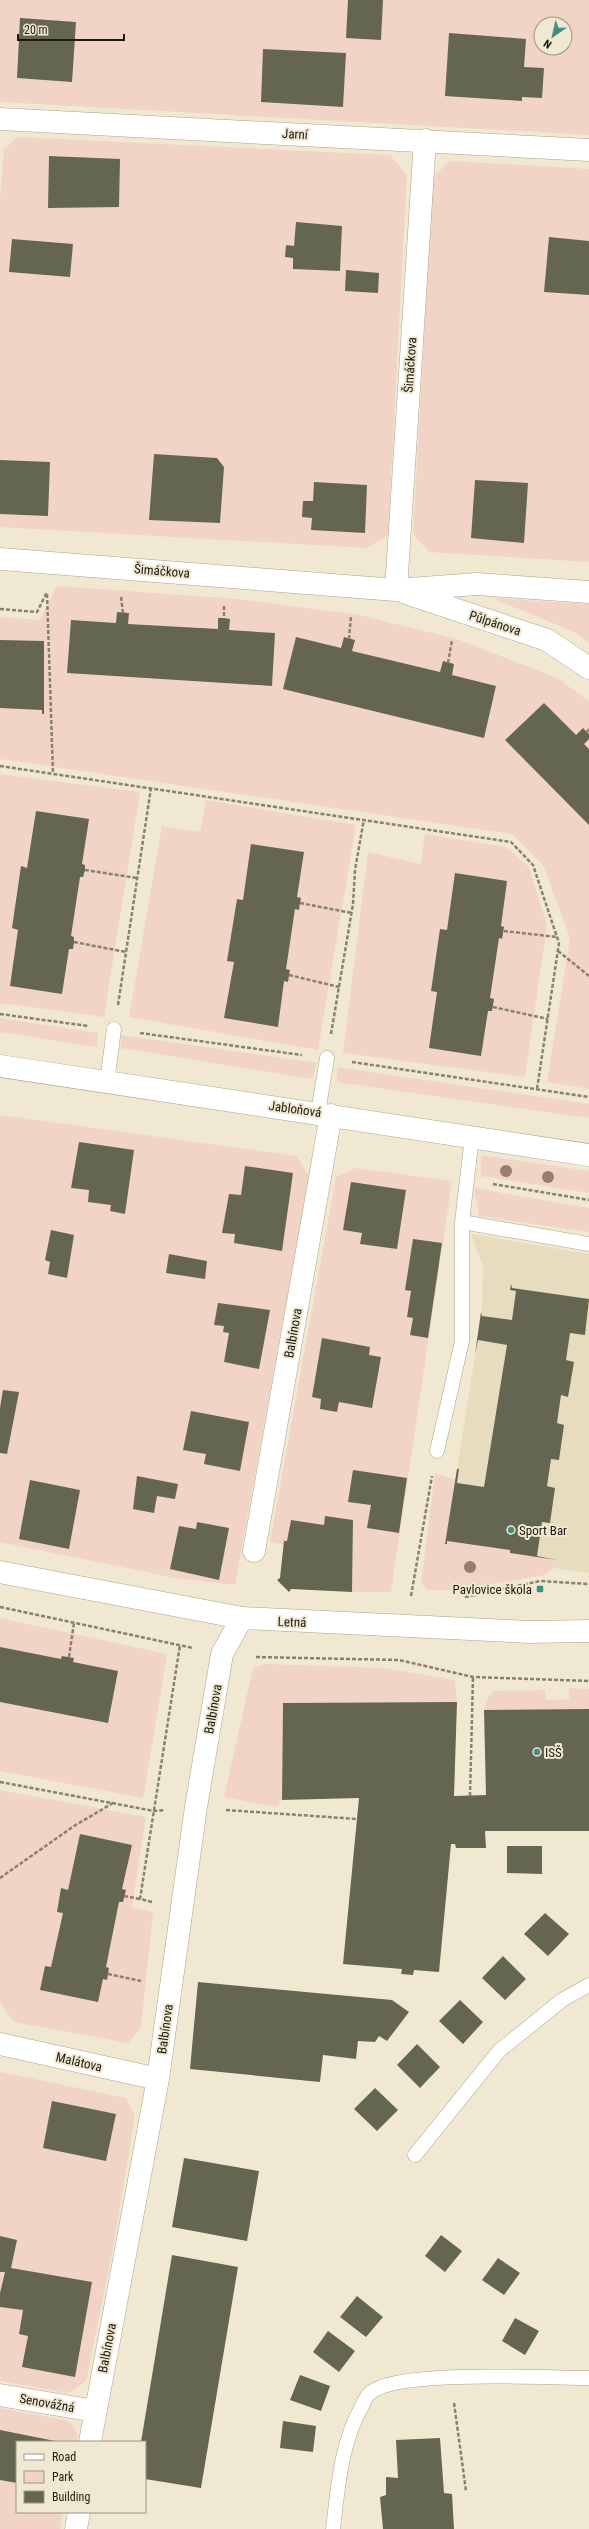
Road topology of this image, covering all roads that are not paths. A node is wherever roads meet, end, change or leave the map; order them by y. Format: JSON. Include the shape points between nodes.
{"nodes":[{"id":1,"x":0,"y":119,"type":"edge"},
{"id":2,"x":425,"y":140,"type":"junction"},
{"id":3,"x":589,"y":150,"type":"edge"},
{"id":4,"x":0,"y":558,"type":"edge"},
{"id":5,"x":396,"y":590,"type":"junction"},
{"id":6,"x":589,"y":592,"type":"edge"},
{"id":7,"x":589,"y":668,"type":"edge"},
{"id":8,"x":114,"y":1030,"type":"road end"},
{"id":9,"x":327,"y":1058,"type":"road end"},
{"id":10,"x":0,"y":1066,"type":"edge"},
{"id":11,"x":107,"y":1082,"type":"junction"},
{"id":12,"x":325,"y":1114,"type":"junction"},
{"id":13,"x":472,"y":1137,"type":"junction"},
{"id":14,"x":589,"y":1155,"type":"edge"},
{"id":15,"x":462,"y":1222,"type":"junction"},
{"id":16,"x":589,"y":1244,"type":"edge"},
{"id":17,"x":437,"y":1451,"type":"road end"},
{"id":18,"x":254,"y":1551,"type":"dead end"},
{"id":19,"x":0,"y":1572,"type":"edge"},
{"id":20,"x":242,"y":1618,"type":"junction"},
{"id":21,"x":589,"y":1631,"type":"edge"},
{"id":22,"x":589,"y":1985,"type":"edge"},
{"id":23,"x":0,"y":2044,"type":"edge"},
{"id":24,"x":158,"y":2079,"type":"junction"},
{"id":25,"x":415,"y":2155,"type":"dead end"},
{"id":26,"x":589,"y":2378,"type":"edge"},
{"id":27,"x":0,"y":2395,"type":"edge"},
{"id":28,"x":94,"y":2411,"type":"junction"},
{"id":29,"x":90,"y":2441,"type":"edge"},
{"id":30,"x":79,"y":2513,"type":"edge"},
{"id":31,"x":76,"y":2529,"type":"edge"},
{"id":32,"x":333,"y":2529,"type":"edge"}],
"edges":[{"from":1,"to":2,"type":"street","name":"Jarní"},
{"from":2,"to":3,"type":"street","name":"Jarní"},
{"from":2,"to":5,"type":"street","name":"Šimáčkova"},
{"from":4,"to":5,"type":"street","name":"Šimáčkova"},
{"from":5,"to":6,"type":"street","name":"Šimáčkova","via":[[477,584]]},
{"from":5,"to":7,"type":"street","name":"Půlpánova","via":[[547,640]]},
{"from":8,"to":11,"type":"lane"},
{"from":9,"to":12,"type":"lane"},
{"from":10,"to":11,"type":"street","name":"Jabloňová"},
{"from":11,"to":12,"type":"street","name":"Jabloňová"},
{"from":12,"to":13,"type":"street","name":"Jabloňová"},
{"from":12,"to":18,"type":"street","name":"Balbínova"},
{"from":13,"to":14,"type":"street","name":"Jabloňová"},
{"from":13,"to":15,"type":"lane"},
{"from":15,"to":16,"type":"lane"},
{"from":15,"to":17,"type":"lane","via":[[462,1341]]},
{"from":19,"to":20,"type":"street","name":"Letná"},
{"from":20,"to":21,"type":"street","name":"Letná","via":[[530,1632]]},
{"from":20,"to":24,"type":"street","name":"Balbínova","via":[[222,1654],[196,1807]]},
{"from":22,"to":25,"type":"lane","via":[[562,2000],[499,2050]]},
{"from":23,"to":24,"type":"street","name":"Malátova"},
{"from":24,"to":28,"type":"street","name":"Balbínova"},
{"from":26,"to":32,"type":"lane","via":[[451,2376],[394,2383],[370,2393],[352,2424],[339,2477]]},
{"from":27,"to":28,"type":"street","name":"Senovážná"},
{"from":28,"to":29,"type":"street","name":"Balbínova"},
{"from":30,"to":31,"type":"street"}]}
